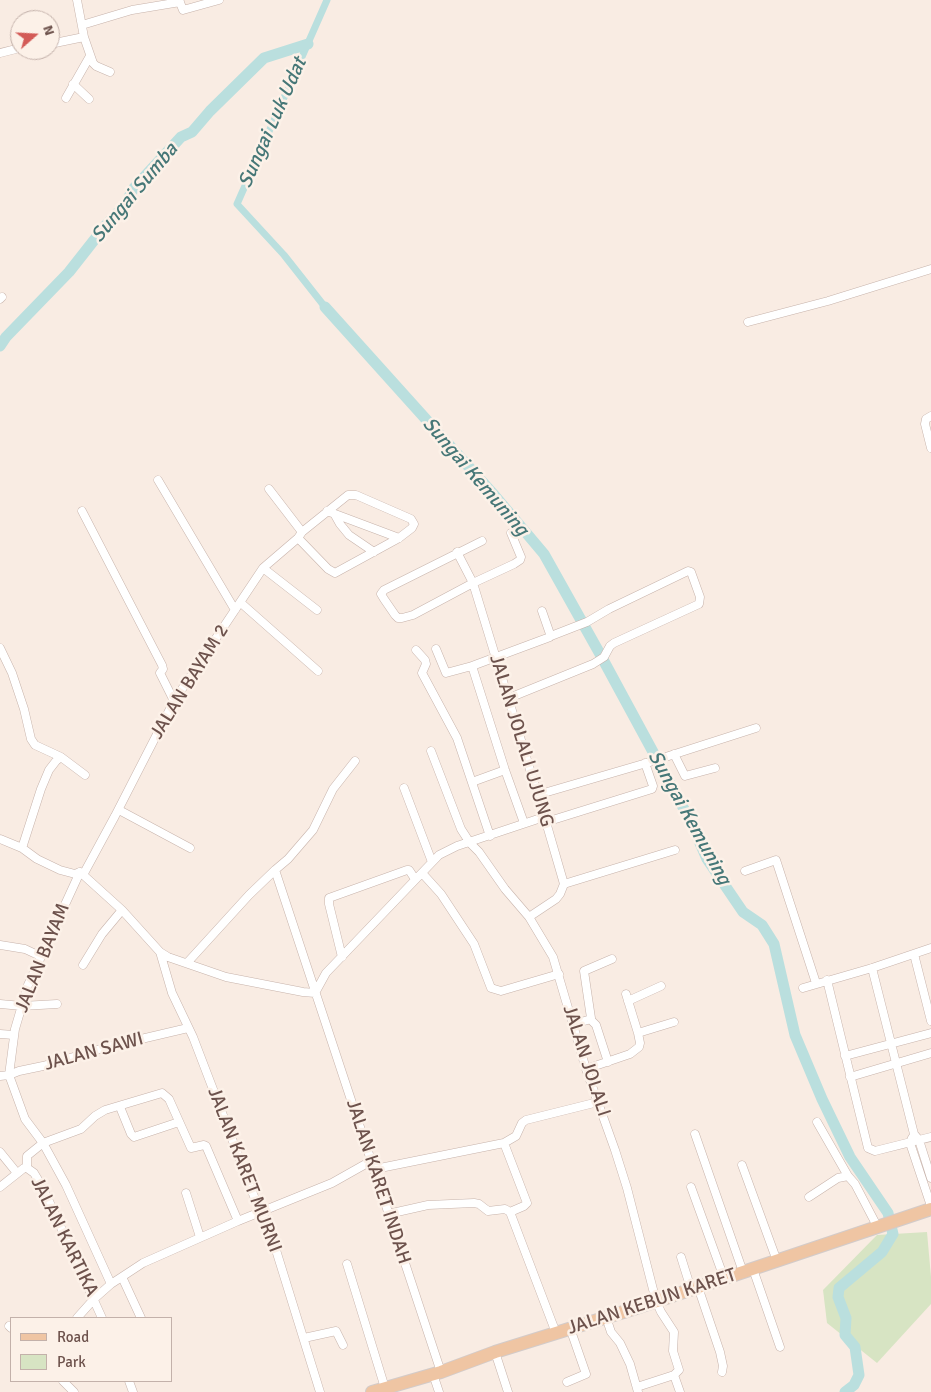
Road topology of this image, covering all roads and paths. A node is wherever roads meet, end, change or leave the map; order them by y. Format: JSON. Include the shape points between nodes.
{"nodes":[{"id":1,"x":77,"y":0,"type":"edge"},
{"id":2,"x":219,"y":0,"type":"edge"},
{"id":3,"x":180,"y":1,"type":"edge"},
{"id":4,"x":82,"y":25,"type":"junction"},
{"id":5,"x":84,"y":37,"type":"junction"},
{"id":6,"x":60,"y":42,"type":"edge"},
{"id":7,"x":90,"y":56,"type":"junction"},
{"id":8,"x":110,"y":72,"type":"dead end"},
{"id":9,"x":73,"y":84,"type":"junction"},
{"id":10,"x":66,"y":98,"type":"dead end"},
{"id":11,"x":88,"y":99,"type":"dead end"},
{"id":12,"x":931,"y":269,"type":"edge"},
{"id":13,"x":748,"y":322,"type":"dead end"},
{"id":14,"x":931,"y":416,"type":"edge"},
{"id":15,"x":931,"y":448,"type":"edge"},
{"id":16,"x":158,"y":480,"type":"dead end"},
{"id":17,"x":269,"y":489,"type":"dead end"},
{"id":18,"x":82,"y":511,"type":"dead end"},
{"id":19,"x":327,"y":511,"type":"junction"},
{"id":20,"x":335,"y":515,"type":"junction"},
{"id":21,"x":511,"y":533,"type":"dead end"},
{"id":22,"x":300,"y":535,"type":"junction"},
{"id":23,"x":399,"y":538,"type":"junction"},
{"id":24,"x":482,"y":541,"type":"dead end"},
{"id":25,"x":374,"y":552,"type":"junction"},
{"id":26,"x":457,"y":552,"type":"junction"},
{"id":27,"x":264,"y":568,"type":"junction"},
{"id":28,"x":473,"y":583,"type":"junction"},
{"id":29,"x":241,"y":603,"type":"junction"},
{"id":30,"x":235,"y":610,"type":"junction"},
{"id":31,"x":317,"y":610,"type":"dead end"},
{"id":32,"x":542,"y":611,"type":"dead end"},
{"id":33,"x":551,"y":636,"type":"junction"},
{"id":34,"x":0,"y":648,"type":"edge"},
{"id":35,"x":436,"y":649,"type":"dead end"},
{"id":36,"x":416,"y":650,"type":"dead end"},
{"id":37,"x":495,"y":657,"type":"junction"},
{"id":38,"x":472,"y":666,"type":"junction"},
{"id":39,"x":318,"y":671,"type":"dead end"},
{"id":40,"x":509,"y":698,"type":"junction"},
{"id":41,"x":174,"y":701,"type":"junction"},
{"id":42,"x":756,"y":728,"type":"dead end"},
{"id":43,"x":431,"y":751,"type":"dead end"},
{"id":44,"x":674,"y":754,"type":"junction"},
{"id":45,"x":61,"y":757,"type":"junction"},
{"id":46,"x":355,"y":761,"type":"dead end"},
{"id":47,"x":648,"y":762,"type":"junction"},
{"id":48,"x":715,"y":768,"type":"dead end"},
{"id":49,"x":505,"y":770,"type":"junction"},
{"id":50,"x":85,"y":775,"type":"dead end"},
{"id":51,"x":472,"y":782,"type":"junction"},
{"id":52,"x":404,"y":788,"type":"dead end"},
{"id":53,"x":537,"y":794,"type":"junction"},
{"id":54,"x":119,"y":810,"type":"junction"},
{"id":55,"x":546,"y":819,"type":"junction"},
{"id":56,"x":524,"y":823,"type":"junction"},
{"id":57,"x":490,"y":836,"type":"junction"},
{"id":58,"x":0,"y":839,"type":"edge"},
{"id":59,"x":470,"y":843,"type":"junction"},
{"id":60,"x":22,"y":848,"type":"junction"},
{"id":61,"x":190,"y":848,"type":"dead end"},
{"id":62,"x":675,"y":850,"type":"dead end"},
{"id":63,"x":432,"y":862,"type":"junction"},
{"id":64,"x":275,"y":870,"type":"junction"},
{"id":65,"x":745,"y":871,"type":"dead end"},
{"id":66,"x":81,"y":873,"type":"junction"},
{"id":67,"x":422,"y":873,"type":"junction"},
{"id":68,"x":415,"y":879,"type":"junction"},
{"id":69,"x":564,"y":884,"type":"junction"},
{"id":70,"x":122,"y":910,"type":"junction"},
{"id":71,"x":529,"y":917,"type":"junction"},
{"id":72,"x":0,"y":945,"type":"edge"},
{"id":73,"x":931,"y":948,"type":"edge"},
{"id":74,"x":160,"y":952,"type":"junction"},
{"id":75,"x":914,"y":954,"type":"junction"},
{"id":76,"x":40,"y":956,"type":"junction"},
{"id":77,"x":342,"y":957,"type":"junction"},
{"id":78,"x":612,"y":960,"type":"dead end"},
{"id":79,"x":187,"y":963,"type":"junction"},
{"id":80,"x":84,"y":965,"type":"dead end"},
{"id":81,"x":872,"y":968,"type":"junction"},
{"id":82,"x":559,"y":974,"type":"junction"},
{"id":83,"x":827,"y":980,"type":"junction"},
{"id":84,"x":816,"y":983,"type":"junction"},
{"id":85,"x":661,"y":986,"type":"dead end"},
{"id":86,"x":804,"y":988,"type":"dead end"},
{"id":87,"x":315,"y":993,"type":"junction"},
{"id":88,"x":0,"y":1004,"type":"edge"},
{"id":89,"x":57,"y":1004,"type":"dead end"},
{"id":90,"x":22,"y":1006,"type":"junction"},
{"id":91,"x":590,"y":1019,"type":"junction"},
{"id":92,"x":931,"y":1021,"type":"edge"},
{"id":93,"x":674,"y":1022,"type":"dead end"},
{"id":94,"x":573,"y":1024,"type":"junction"},
{"id":95,"x":188,"y":1028,"type":"junction"},
{"id":96,"x":638,"y":1033,"type":"junction"},
{"id":97,"x":931,"y":1033,"type":"edge"},
{"id":98,"x":0,"y":1034,"type":"edge"},
{"id":99,"x":14,"y":1035,"type":"junction"},
{"id":100,"x":890,"y":1045,"type":"junction"},
{"id":101,"x":931,"y":1054,"type":"edge"},
{"id":102,"x":845,"y":1056,"type":"junction"},
{"id":103,"x":608,"y":1062,"type":"junction"},
{"id":104,"x":895,"y":1064,"type":"junction"},
{"id":105,"x":586,"y":1069,"type":"junction"},
{"id":106,"x":9,"y":1075,"type":"junction"},
{"id":107,"x":0,"y":1076,"type":"edge"},
{"id":108,"x":850,"y":1077,"type":"junction"},
{"id":109,"x":598,"y":1102,"type":"junction"},
{"id":110,"x":120,"y":1107,"type":"junction"},
{"id":111,"x":179,"y":1122,"type":"junction"},
{"id":112,"x":817,"y":1122,"type":"dead end"},
{"id":113,"x":695,"y":1134,"type":"dead end"},
{"id":114,"x":931,"y":1136,"type":"edge"},
{"id":115,"x":916,"y":1137,"type":"junction"},
{"id":116,"x":910,"y":1142,"type":"junction"},
{"id":117,"x":43,"y":1143,"type":"junction"},
{"id":118,"x":504,"y":1143,"type":"junction"},
{"id":119,"x":0,"y":1152,"type":"edge"},
{"id":120,"x":371,"y":1161,"type":"junction"},
{"id":121,"x":742,"y":1165,"type":"dead end"},
{"id":122,"x":27,"y":1168,"type":"junction"},
{"id":123,"x":375,"y":1169,"type":"junction"},
{"id":124,"x":17,"y":1173,"type":"junction"},
{"id":125,"x":848,"y":1176,"type":"junction"},
{"id":126,"x":931,"y":1178,"type":"edge"},
{"id":127,"x":0,"y":1187,"type":"edge"},
{"id":128,"x":691,"y":1187,"type":"dead end"},
{"id":129,"x":186,"y":1193,"type":"dead end"},
{"id":130,"x":809,"y":1197,"type":"dead end"},
{"id":131,"x":931,"y":1207,"type":"edge"},
{"id":132,"x":260,"y":1212,"type":"junction"},
{"id":133,"x":510,"y":1212,"type":"junction"},
{"id":134,"x":388,"y":1214,"type":"junction"},
{"id":135,"x":238,"y":1221,"type":"junction"},
{"id":136,"x":885,"y":1224,"type":"junction"},
{"id":137,"x":200,"y":1238,"type":"junction"},
{"id":138,"x":681,"y":1257,"type":"dead end"},
{"id":139,"x":777,"y":1261,"type":"junction"},
{"id":140,"x":347,"y":1264,"type":"dead end"},
{"id":141,"x":748,"y":1270,"type":"junction"},
{"id":142,"x":122,"y":1277,"type":"junction"},
{"id":143,"x":724,"y":1278,"type":"junction"},
{"id":144,"x":111,"y":1284,"type":"junction"},
{"id":145,"x":695,"y":1288,"type":"junction"},
{"id":146,"x":94,"y":1299,"type":"junction"},
{"id":147,"x":656,"y":1300,"type":"junction"},
{"id":148,"x":78,"y":1317,"type":"edge"},
{"id":149,"x":102,"y":1317,"type":"edge"},
{"id":150,"x":141,"y":1317,"type":"edge"},
{"id":151,"x":606,"y":1317,"type":"junction"},
{"id":152,"x":570,"y":1328,"type":"junction"},
{"id":153,"x":556,"y":1333,"type":"junction"},
{"id":154,"x":304,"y":1338,"type":"junction"},
{"id":155,"x":343,"y":1345,"type":"dead end"},
{"id":156,"x":780,"y":1347,"type":"dead end"},
{"id":157,"x":495,"y":1352,"type":"junction"},
{"id":158,"x":722,"y":1372,"type":"dead end"},
{"id":159,"x":437,"y":1373,"type":"junction"},
{"id":160,"x":674,"y":1376,"type":"junction"},
{"id":161,"x":64,"y":1382,"type":"edge"},
{"id":162,"x":567,"y":1382,"type":"dead end"},
{"id":163,"x":637,"y":1390,"type":"edge"},
{"id":164,"x":678,"y":1390,"type":"edge"},
{"id":165,"x":382,"y":1391,"type":"edge"},
{"id":166,"x":74,"y":1392,"type":"edge"},
{"id":167,"x":320,"y":1392,"type":"edge"},
{"id":168,"x":439,"y":1392,"type":"edge"},
{"id":169,"x":508,"y":1392,"type":"edge"}],
"edges":[{"from":1,"to":4,"type":"street"},
{"from":2,"to":3,"type":"street","via":[[184,10]]},
{"from":3,"to":4,"type":"street","via":[[132,10]]},
{"from":4,"to":5,"type":"street"},
{"from":5,"to":6,"type":"street"},
{"from":5,"to":7,"type":"street"},
{"from":7,"to":8,"type":"street","via":[[96,66]]},
{"from":7,"to":9,"type":"street"},
{"from":9,"to":10,"type":"street"},
{"from":9,"to":11,"type":"street"},
{"from":12,"to":13,"type":"street"},
{"from":14,"to":15,"type":"street","via":[[926,418],[925,424]]},
{"from":16,"to":30,"type":"street"},
{"from":17,"to":22,"type":"street"},
{"from":18,"to":41,"type":"street","via":[[162,665],[160,673]]},
{"from":19,"to":20,"type":"street"},
{"from":19,"to":22,"type":"street","name":"JALAN BAYAM 2"},
{"from":19,"to":23,"type":"street","name":"JALAN BAYAM 2","via":[[346,496],[356,495],[413,520],[414,525]]},
{"from":20,"to":23,"type":"street"},
{"from":20,"to":25,"type":"street","via":[[349,535]]},
{"from":21,"to":28,"type":"street","via":[[520,560]]},
{"from":22,"to":25,"type":"street","via":[[333,573]]},
{"from":22,"to":27,"type":"street","name":"JALAN BAYAM 2"},
{"from":23,"to":25,"type":"street"},
{"from":24,"to":26,"type":"street"},
{"from":26,"to":28,"type":"street","name":"JALAN JOLALI UJUNG"},
{"from":26,"to":28,"type":"street","via":[[381,594],[398,618],[402,618]]},
{"from":27,"to":29,"type":"street","name":"JALAN BAYAM 2"},
{"from":27,"to":31,"type":"street"},
{"from":28,"to":37,"type":"street","name":"JALAN JOLALI UJUNG"},
{"from":29,"to":30,"type":"street","name":"JALAN BAYAM 2"},
{"from":29,"to":39,"type":"street"},
{"from":30,"to":41,"type":"street","name":"JALAN BAYAM 2"},
{"from":32,"to":33,"type":"street"},
{"from":33,"to":37,"type":"street"},
{"from":33,"to":40,"type":"street","via":[[587,622],[688,571],[700,597],[699,604],[614,643],[604,657],[593,664]]},
{"from":34,"to":45,"type":"street","via":[[12,673],[32,741]]},
{"from":35,"to":38,"type":"street","via":[[446,673]]},
{"from":36,"to":51,"type":"street","via":[[425,660],[422,673],[457,738]]},
{"from":37,"to":38,"type":"street"},
{"from":37,"to":40,"type":"street","name":"JALAN JOLALI UJUNG"},
{"from":38,"to":49,"type":"street"},
{"from":40,"to":53,"type":"street","name":"JALAN JOLALI UJUNG"},
{"from":41,"to":54,"type":"street","name":"JALAN BAYAM 2"},
{"from":42,"to":44,"type":"street"},
{"from":43,"to":59,"type":"street","name":"JALAN JOLALI","via":[[461,829]]},
{"from":44,"to":47,"type":"street"},
{"from":44,"to":48,"type":"street","via":[[685,776]]},
{"from":45,"to":50,"type":"street"},
{"from":45,"to":60,"type":"street","via":[[49,770]]},
{"from":46,"to":64,"type":"street","via":[[333,789],[313,830]]},
{"from":47,"to":53,"type":"street"},
{"from":47,"to":55,"type":"street","via":[[652,789]]},
{"from":49,"to":51,"type":"street"},
{"from":49,"to":56,"type":"street"},
{"from":51,"to":57,"type":"street"},
{"from":52,"to":63,"type":"street"},
{"from":53,"to":55,"type":"street","name":"JALAN JOLALI UJUNG"},
{"from":54,"to":61,"type":"street"},
{"from":54,"to":66,"type":"street","name":"JALAN BAYAM 2"},
{"from":55,"to":56,"type":"street"},
{"from":55,"to":69,"type":"street","name":"JALAN JOLALI UJUNG"},
{"from":56,"to":57,"type":"street"},
{"from":57,"to":59,"type":"street"},
{"from":58,"to":60,"type":"street"},
{"from":59,"to":63,"type":"street","via":[[448,850]]},
{"from":59,"to":71,"type":"street","name":"JALAN JOLALI"},
{"from":60,"to":66,"type":"street","via":[[60,870]]},
{"from":62,"to":69,"type":"street"},
{"from":63,"to":67,"type":"street"},
{"from":64,"to":79,"type":"street"},
{"from":64,"to":87,"type":"street","name":"JALAN KARET INDAH"},
{"from":65,"to":84,"type":"street","via":[[776,860]]},
{"from":66,"to":70,"type":"street"},
{"from":66,"to":76,"type":"street","name":"JALAN BAYAM"},
{"from":67,"to":68,"type":"street"},
{"from":67,"to":82,"type":"street","via":[[442,894],[474,944],[492,990]]},
{"from":68,"to":77,"type":"street"},
{"from":68,"to":77,"type":"street","via":[[407,870],[329,898]]},
{"from":69,"to":71,"type":"street","via":[[556,899]]},
{"from":70,"to":74,"type":"street"},
{"from":70,"to":80,"type":"street","via":[[102,934]]},
{"from":71,"to":82,"type":"street","name":"JALAN JOLALI","via":[[553,957]]},
{"from":72,"to":76,"type":"street","via":[[25,949]]},
{"from":73,"to":75,"type":"street"},
{"from":74,"to":79,"type":"street"},
{"from":74,"to":95,"type":"street","name":"JALAN KARET MURNI","via":[[172,993]]},
{"from":75,"to":81,"type":"street"},
{"from":75,"to":92,"type":"street"},
{"from":76,"to":90,"type":"street","name":"JALAN BAYAM"},
{"from":77,"to":87,"type":"street","via":[[326,973]]},
{"from":78,"to":91,"type":"street","via":[[584,970]]},
{"from":79,"to":87,"type":"street","via":[[226,977]]},
{"from":81,"to":83,"type":"street"},
{"from":81,"to":100,"type":"street"},
{"from":82,"to":94,"type":"street","name":"JALAN JOLALI"},
{"from":83,"to":84,"type":"street"},
{"from":83,"to":102,"type":"street"},
{"from":84,"to":86,"type":"street"},
{"from":85,"to":96,"type":"street","via":[[627,997]]},
{"from":87,"to":120,"type":"street","name":"JALAN KARET INDAH"},
{"from":88,"to":90,"type":"street"},
{"from":89,"to":90,"type":"street"},
{"from":90,"to":99,"type":"street","name":"JALAN BAYAM"},
{"from":91,"to":94,"type":"street"},
{"from":91,"to":103,"type":"street","via":[[596,1025]]},
{"from":93,"to":96,"type":"street"},
{"from":94,"to":105,"type":"street","name":"JALAN JOLALI"},
{"from":95,"to":106,"type":"street","name":"JALAN SAWI"},
{"from":95,"to":132,"type":"street","name":"JALAN KARET MURNI"},
{"from":96,"to":103,"type":"street","via":[[639,1047]]},
{"from":97,"to":100,"type":"street"},
{"from":98,"to":99,"type":"street"},
{"from":99,"to":106,"type":"street","name":"JALAN BAYAM"},
{"from":100,"to":102,"type":"street"},
{"from":100,"to":104,"type":"street"},
{"from":101,"to":104,"type":"street"},
{"from":102,"to":108,"type":"street"},
{"from":103,"to":105,"type":"street"},
{"from":104,"to":108,"type":"street"},
{"from":104,"to":115,"type":"street"},
{"from":105,"to":109,"type":"street","name":"JALAN JOLALI"},
{"from":106,"to":107,"type":"street","name":"JALAN SAWI"},
{"from":106,"to":117,"type":"street","via":[[25,1119]]},
{"from":108,"to":116,"type":"street","via":[[868,1148],[875,1151]]},
{"from":109,"to":118,"type":"street","via":[[526,1120],[516,1136]]},
{"from":109,"to":147,"type":"street","name":"JALAN JOLALI","via":[[627,1188]]},
{"from":110,"to":111,"type":"street","via":[[165,1094]]},
{"from":110,"to":111,"type":"street","via":[[134,1137]]},
{"from":110,"to":117,"type":"street","via":[[105,1110],[81,1129]]},
{"from":111,"to":135,"type":"street","via":[[191,1148],[206,1146]]},
{"from":112,"to":125,"type":"street"},
{"from":113,"to":141,"type":"street"},
{"from":114,"to":115,"type":"street"},
{"from":115,"to":116,"type":"street"},
{"from":115,"to":126,"type":"street"},
{"from":116,"to":131,"type":"street"},
{"from":117,"to":122,"type":"street","via":[[27,1156]]},
{"from":117,"to":144,"type":"street"},
{"from":118,"to":123,"type":"street"},
{"from":118,"to":133,"type":"street","via":[[527,1203]]},
{"from":119,"to":124,"type":"street","name":"JALAN KARTIKA"},
{"from":120,"to":123,"type":"street","name":"JALAN KARET INDAH"},
{"from":120,"to":132,"type":"street","via":[[332,1183]]},
{"from":121,"to":139,"type":"street"},
{"from":122,"to":124,"type":"street","name":"JALAN KARTIKA"},
{"from":122,"to":146,"type":"street","name":"JALAN KARTIKA","via":[[34,1173],[42,1188]]},
{"from":123,"to":134,"type":"street","name":"JALAN KARET INDAH"},
{"from":124,"to":127,"type":"street","name":"JALAN KARTIKA"},
{"from":125,"to":130,"type":"street","via":[[838,1178]]},
{"from":125,"to":136,"type":"street"},
{"from":128,"to":143,"type":"street"},
{"from":129,"to":137,"type":"street"},
{"from":131,"to":136,"type":"main road","name":"JALAN KEBUN KARET"},
{"from":132,"to":135,"type":"street"},
{"from":132,"to":154,"type":"street","name":"JALAN KARET MURNI","via":[[267,1221]]},
{"from":133,"to":134,"type":"street","via":[[504,1209],[488,1211],[474,1203],[428,1205]]},
{"from":133,"to":153,"type":"street"},
{"from":134,"to":159,"type":"street","name":"JALAN KARET INDAH"},
{"from":135,"to":137,"type":"street"},
{"from":136,"to":139,"type":"main road","name":"JALAN KEBUN KARET"},
{"from":137,"to":142,"type":"street","via":[[143,1263]]},
{"from":138,"to":145,"type":"street"},
{"from":139,"to":141,"type":"main road","name":"JALAN KEBUN KARET"},
{"from":140,"to":165,"type":"street"},
{"from":141,"to":143,"type":"main road","name":"JALAN KEBUN KARET"},
{"from":141,"to":156,"type":"street"},
{"from":142,"to":144,"type":"street"},
{"from":142,"to":150,"type":"street"},
{"from":143,"to":145,"type":"main road","name":"JALAN KEBUN KARET"},
{"from":144,"to":146,"type":"street"},
{"from":145,"to":147,"type":"main road","name":"JALAN KEBUN KARET"},
{"from":145,"to":158,"type":"street","via":[[720,1352]]},
{"from":146,"to":148,"type":"street"},
{"from":146,"to":149,"type":"street","name":"JALAN KARTIKA"},
{"from":147,"to":151,"type":"main road","name":"JALAN KEBUN KARET"},
{"from":147,"to":160,"type":"street","name":"JALAN JOLALI","via":[[674,1332],[673,1351],[679,1370]]},
{"from":151,"to":152,"type":"main road","name":"JALAN KEBUN KARET"},
{"from":151,"to":163,"type":"street","via":[[611,1332],[628,1358]]},
{"from":152,"to":153,"type":"main road","name":"JALAN KEBUN KARET"},
{"from":152,"to":162,"type":"street","via":[[586,1374]]},
{"from":153,"to":157,"type":"main road","name":"JALAN KEBUN KARET"},
{"from":154,"to":155,"type":"street","via":[[336,1331]]},
{"from":154,"to":167,"type":"street","name":"JALAN KARET MURNI"},
{"from":157,"to":159,"type":"main road","name":"JALAN KEBUN KARET"},
{"from":157,"to":169,"type":"street"},
{"from":159,"to":165,"type":"main road","name":"JALAN KEBUN KARET"},
{"from":159,"to":168,"type":"street","name":"JALAN KARET INDAH"},
{"from":160,"to":163,"type":"street"},
{"from":160,"to":164,"type":"street","name":"JALAN JOLALI"},
{"from":161,"to":166,"type":"street"}]}
